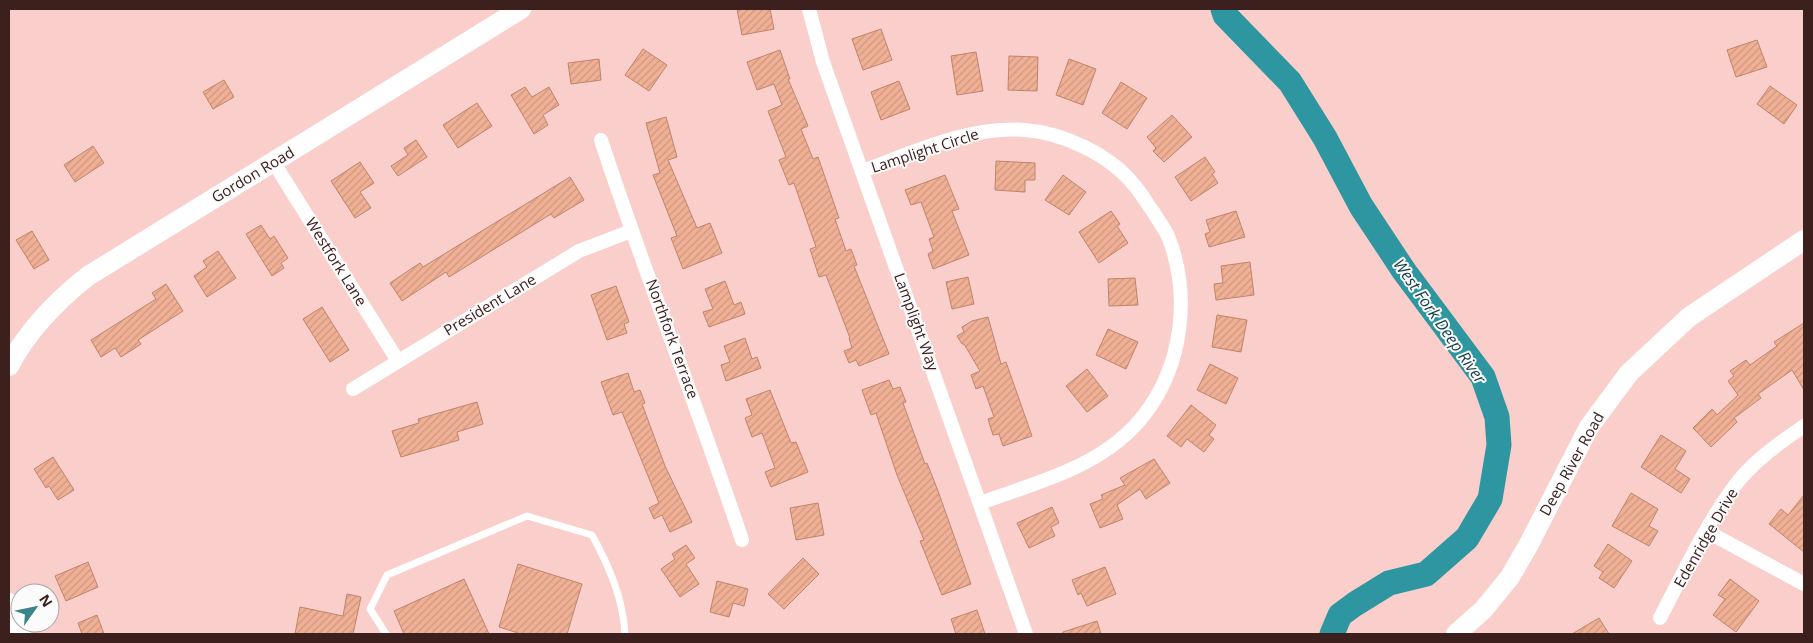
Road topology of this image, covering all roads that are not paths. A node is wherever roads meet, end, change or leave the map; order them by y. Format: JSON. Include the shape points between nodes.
{"nodes":[{"id":1,"x":521,"y":9,"type":"edge"},
{"id":2,"x":809,"y":9,"type":"edge"},
{"id":3,"x":601,"y":140,"type":"dead end"},
{"id":4,"x":274,"y":163,"type":"junction"},
{"id":5,"x":862,"y":171,"type":"junction"},
{"id":6,"x":631,"y":231,"type":"junction"},
{"id":7,"x":1804,"y":240,"type":"edge"},
{"id":8,"x":398,"y":361,"type":"junction"},
{"id":9,"x":9,"y":366,"type":"edge"},
{"id":10,"x":353,"y":389,"type":"dead end"},
{"id":11,"x":1804,"y":426,"type":"edge"},
{"id":12,"x":980,"y":502,"type":"junction"},
{"id":13,"x":1706,"y":531,"type":"junction"},
{"id":14,"x":742,"y":540,"type":"dead end"},
{"id":15,"x":1804,"y":584,"type":"edge"},
{"id":16,"x":9,"y":603,"type":"edge"},
{"id":17,"x":1660,"y":618,"type":"dead end"},
{"id":18,"x":21,"y":634,"type":"edge"},
{"id":19,"x":386,"y":634,"type":"edge"},
{"id":20,"x":625,"y":634,"type":"edge"},
{"id":21,"x":1026,"y":634,"type":"edge"},
{"id":22,"x":1456,"y":634,"type":"edge"}],
"edges":[{"from":1,"to":4,"type":"street","name":"Gordon Road"},
{"from":2,"to":5,"type":"street","name":"Lamplight Way","via":[[823,62]]},
{"from":3,"to":6,"type":"street","name":"Northfork Terrace"},
{"from":4,"to":8,"type":"street","name":"Westfork Lane"},
{"from":4,"to":9,"type":"street","name":"Gordon Road","via":[[68,291],[20,344]]},
{"from":5,"to":12,"type":"street","name":"Lamplight Way"},
{"from":5,"to":12,"type":"street","name":"Lamplight Circle","via":[[971,133],[1028,130],[1080,145],[1108,162],[1134,184],[1167,234],[1177,267],[1178,345],[1160,392],[1144,416],[1124,436],[1076,468]]},
{"from":6,"to":8,"type":"street","name":"President Lane","via":[[579,251]]},
{"from":6,"to":14,"type":"street","name":"Northfork Terrace"},
{"from":7,"to":22,"type":"street","name":"Deep River Road","via":[[1689,317],[1629,373],[1589,427],[1510,577],[1483,610]]},
{"from":8,"to":10,"type":"street","name":"President Lane"},
{"from":11,"to":13,"type":"street","name":"Edenridge Drive","via":[[1762,458],[1734,487]]},
{"from":12,"to":21,"type":"street","name":"Lamplight Way"},
{"from":13,"to":15,"type":"street"},
{"from":13,"to":17,"type":"street","name":"Edenridge Drive"},
{"from":16,"to":18,"type":"street"},
{"from":19,"to":20,"type":"lane","via":[[370,609],[387,576],[527,516],[592,535],[607,562],[621,603]]}]}
